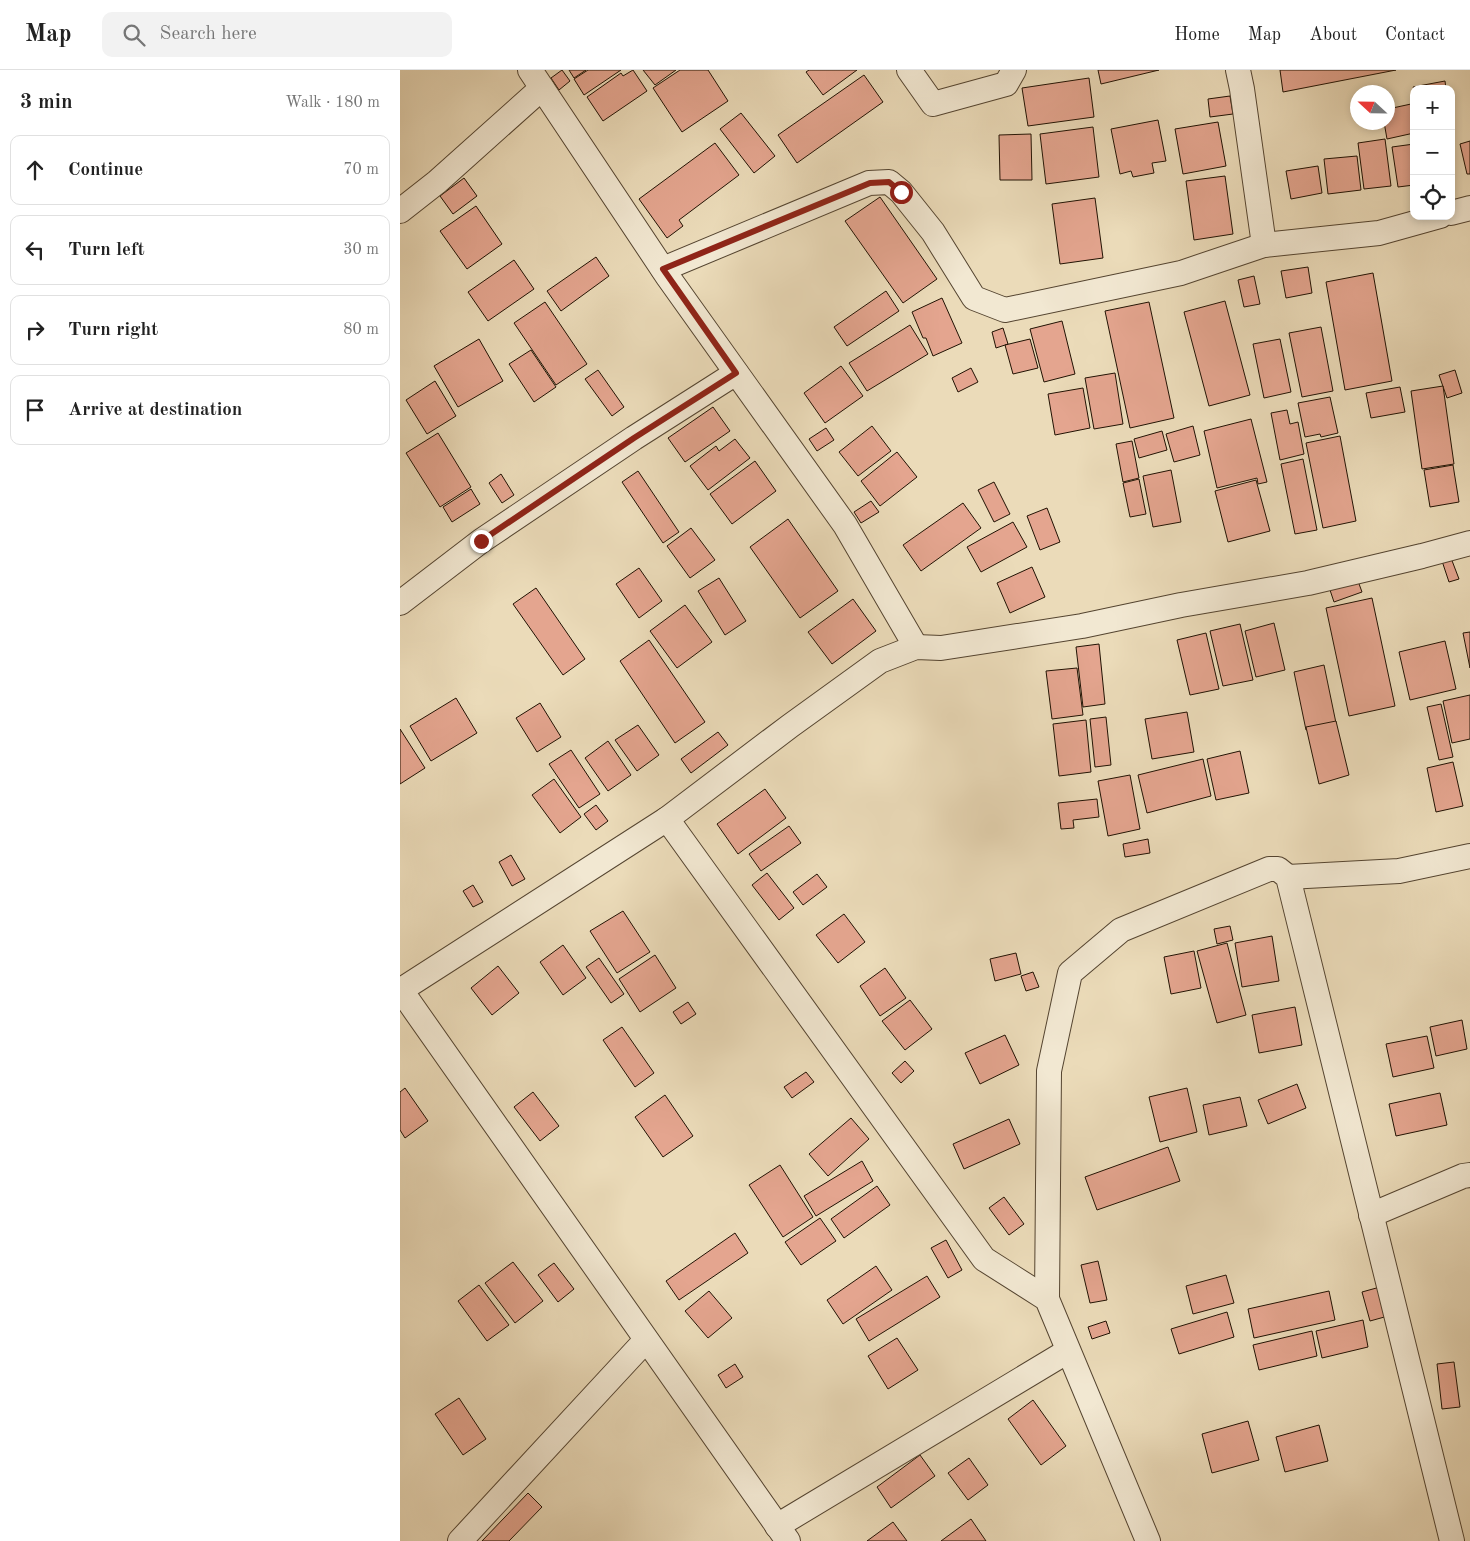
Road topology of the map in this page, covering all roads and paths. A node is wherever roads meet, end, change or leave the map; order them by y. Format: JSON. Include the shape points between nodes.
{"nodes":[{"id":1,"x":909,"y":70,"type":"edge"},
{"id":2,"x":1014,"y":70,"type":"edge"},
{"id":3,"x":1238,"y":70,"type":"edge"},
{"id":4,"x":536,"y":79,"type":"edge"},
{"id":5,"x":1470,"y":208,"type":"edge"},
{"id":6,"x":400,"y":211,"type":"edge"},
{"id":7,"x":1455,"y":212,"type":"edge"},
{"id":8,"x":1426,"y":220,"type":"edge"},
{"id":9,"x":1264,"y":246,"type":"junction"},
{"id":10,"x":663,"y":269,"type":"junction"},
{"id":11,"x":736,"y":373,"type":"junction"},
{"id":12,"x":1470,"y":543,"type":"edge"},
{"id":13,"x":400,"y":603,"type":"edge"},
{"id":14,"x":916,"y":647,"type":"junction"},
{"id":15,"x":667,"y":819,"type":"junction"},
{"id":16,"x":1470,"y":856,"type":"edge"},
{"id":17,"x":1288,"y":877,"type":"junction"},
{"id":18,"x":401,"y":989,"type":"edge"},
{"id":19,"x":1470,"y":1175,"type":"edge"},
{"id":20,"x":1371,"y":1215,"type":"junction"},
{"id":21,"x":1047,"y":1299,"type":"junction"},
{"id":22,"x":646,"y":1340,"type":"junction"},
{"id":23,"x":1068,"y":1351,"type":"junction"},
{"id":24,"x":783,"y":1534,"type":"edge"},
{"id":25,"x":460,"y":1541,"type":"edge"},
{"id":26,"x":1148,"y":1541,"type":"edge"},
{"id":27,"x":1452,"y":1541,"type":"edge"}],
"edges":[{"from":1,"to":2,"type":"street","via":[[933,104],[1006,84]]},
{"from":3,"to":9,"type":"street"},
{"from":4,"to":6,"type":"street","via":[[436,182]]},
{"from":4,"to":10,"type":"street"},
{"from":5,"to":7,"type":"street"},
{"from":8,"to":9,"type":"street","via":[[1379,234]]},
{"from":9,"to":10,"type":"street","via":[[1181,273],[1006,310],[974,298],[933,232],[889,182],[870,183]]},
{"from":10,"to":11,"type":"street"},
{"from":11,"to":13,"type":"street","via":[[481,541]]},
{"from":11,"to":14,"type":"street","via":[[845,525]]},
{"from":12,"to":14,"type":"street","via":[[1308,583],[1082,626],[942,648]]},
{"from":14,"to":15,"type":"street","via":[[880,661]]},
{"from":15,"to":18,"type":"street"},
{"from":15,"to":21,"type":"street","via":[[984,1259]]},
{"from":16,"to":17,"type":"street","via":[[1399,872]]},
{"from":17,"to":20,"type":"street"},
{"from":17,"to":21,"type":"street","via":[[1278,870],[1269,870],[1121,930],[1070,973],[1049,1071]]},
{"from":18,"to":22,"type":"street"},
{"from":19,"to":20,"type":"street"},
{"from":20,"to":27,"type":"street"},
{"from":21,"to":23,"type":"street"},
{"from":22,"to":24,"type":"street"},
{"from":22,"to":25,"type":"street"},
{"from":23,"to":24,"type":"street"},
{"from":23,"to":26,"type":"street"}]}
